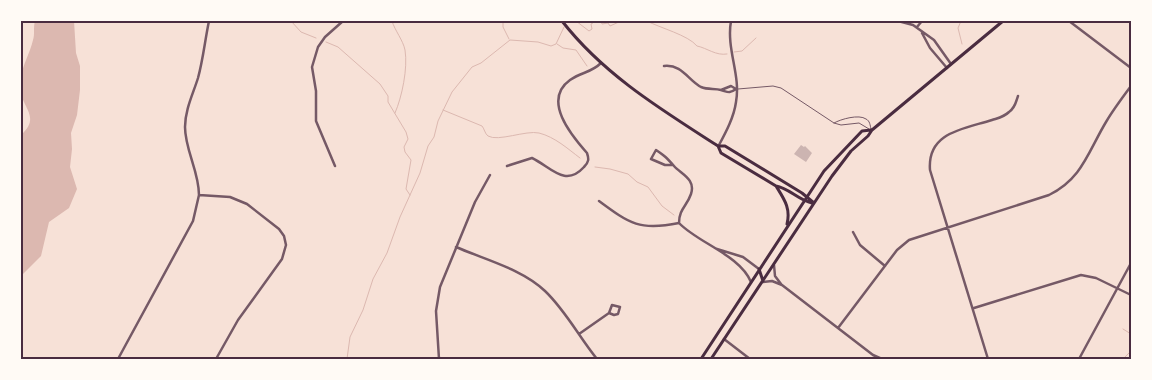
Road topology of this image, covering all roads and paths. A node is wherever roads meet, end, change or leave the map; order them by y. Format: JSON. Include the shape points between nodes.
{"nodes":[{"id":1,"x":209,"y":21,"type":"edge"},
{"id":2,"x":343,"y":21,"type":"edge"},
{"id":3,"x":562,"y":21,"type":"edge"},
{"id":4,"x":731,"y":21,"type":"edge"},
{"id":5,"x":898,"y":21,"type":"edge"},
{"id":6,"x":922,"y":21,"type":"edge"},
{"id":7,"x":1003,"y":21,"type":"edge"},
{"id":8,"x":1068,"y":21,"type":"edge"},
{"id":9,"x":917,"y":27,"type":"junction"},
{"id":10,"x":922,"y":32,"type":"junction"},
{"id":11,"x":601,"y":63,"type":"junction"},
{"id":12,"x":951,"y":64,"type":"junction"},
{"id":13,"x":664,"y":66,"type":"dead end"},
{"id":14,"x":947,"y":68,"type":"junction"},
{"id":15,"x":1131,"y":68,"type":"edge"},
{"id":16,"x":1131,"y":86,"type":"edge"},
{"id":17,"x":736,"y":89,"type":"junction"},
{"id":18,"x":1018,"y":96,"type":"dead end"},
{"id":19,"x":834,"y":123,"type":"junction"},
{"id":20,"x":872,"y":130,"type":"junction"},
{"id":21,"x":718,"y":146,"type":"junction"},
{"id":22,"x":335,"y":166,"type":"dead end"},
{"id":23,"x":507,"y":166,"type":"dead end"},
{"id":24,"x":673,"y":166,"type":"junction"},
{"id":25,"x":490,"y":175,"type":"dead end"},
{"id":26,"x":776,"y":186,"type":"junction"},
{"id":27,"x":199,"y":195,"type":"junction"},
{"id":28,"x":807,"y":196,"type":"junction"},
{"id":29,"x":599,"y":201,"type":"dead end"},
{"id":30,"x":804,"y":201,"type":"junction"},
{"id":31,"x":814,"y":203,"type":"junction"},
{"id":32,"x":679,"y":223,"type":"junction"},
{"id":33,"x":787,"y":226,"type":"junction"},
{"id":34,"x":948,"y":227,"type":"junction"},
{"id":35,"x":854,"y":232,"type":"dead end"},
{"id":36,"x":456,"y":247,"type":"junction"},
{"id":37,"x":711,"y":247,"type":"junction"},
{"id":38,"x":1131,"y":262,"type":"edge"},
{"id":39,"x":774,"y":265,"type":"junction"},
{"id":40,"x":884,"y":266,"type":"junction"},
{"id":41,"x":759,"y":269,"type":"junction"},
{"id":42,"x":750,"y":282,"type":"junction"},
{"id":43,"x":763,"y":282,"type":"junction"},
{"id":44,"x":782,"y":285,"type":"junction"},
{"id":45,"x":1116,"y":289,"type":"junction"},
{"id":46,"x":1131,"y":294,"type":"edge"},
{"id":47,"x":973,"y":308,"type":"junction"},
{"id":48,"x":609,"y":313,"type":"junction"},
{"id":49,"x":838,"y":328,"type":"junction"},
{"id":50,"x":578,"y":334,"type":"junction"},
{"id":51,"x":724,"y":339,"type":"junction"},
{"id":52,"x":118,"y":359,"type":"edge"},
{"id":53,"x":216,"y":359,"type":"edge"},
{"id":54,"x":439,"y":359,"type":"edge"},
{"id":55,"x":597,"y":359,"type":"edge"},
{"id":56,"x":701,"y":359,"type":"edge"},
{"id":57,"x":711,"y":359,"type":"edge"},
{"id":58,"x":750,"y":359,"type":"edge"},
{"id":59,"x":882,"y":359,"type":"edge"},
{"id":60,"x":988,"y":359,"type":"edge"},
{"id":61,"x":1079,"y":359,"type":"edge"}],
"edges":[{"from":1,"to":27,"type":"street","via":[[185,125]]},
{"from":2,"to":22,"type":"street","via":[[318,47],[312,68],[316,121]]},
{"from":3,"to":11,"type":"main road"},
{"from":4,"to":17,"type":"street","via":[[729,40]]},
{"from":5,"to":9,"type":"street"},
{"from":6,"to":9,"type":"street"},
{"from":7,"to":12,"type":"main road"},
{"from":8,"to":15,"type":"street"},
{"from":9,"to":10,"type":"street"},
{"from":10,"to":12,"type":"street","via":[[938,44]]},
{"from":10,"to":14,"type":"street","via":[[930,48]]},
{"from":11,"to":21,"type":"main road","via":[[646,99]]},
{"from":11,"to":23,"type":"street","via":[[568,82],[562,88],[558,101],[559,114],[587,153],[588,163],[578,173],[565,176],[532,158]]},
{"from":12,"to":14,"type":"main road"},
{"from":13,"to":17,"type":"street","via":[[677,68],[705,89],[726,92]]},
{"from":14,"to":20,"type":"main road"},
{"from":16,"to":34,"type":"street","via":[[1080,170],[1066,185],[1049,195]]},
{"from":17,"to":19,"type":"lane","via":[[773,86],[784,89]]},
{"from":17,"to":21,"type":"street","via":[[731,120]]},
{"from":18,"to":34,"type":"street","via":[[1014,108],[1005,115],[951,133],[940,139],[933,149],[930,170]]},
{"from":19,"to":20,"type":"lane","via":[[859,123]]},
{"from":19,"to":20,"type":"lane","via":[[865,118]]},
{"from":20,"to":28,"type":"main road","via":[[862,131],[849,144]]},
{"from":20,"to":31,"type":"main road","via":[[839,166]]},
{"from":21,"to":26,"type":"main road","via":[[721,153]]},
{"from":21,"to":28,"type":"main road","via":[[732,150]]},
{"from":24,"to":24,"type":"street","via":[[671,160],[656,150],[651,159]]},
{"from":24,"to":32,"type":"street","via":[[686,176],[692,187]]},
{"from":25,"to":36,"type":"street"},
{"from":26,"to":30,"type":"main road"},
{"from":26,"to":33,"type":"main road","via":[[787,203]]},
{"from":27,"to":52,"type":"street","via":[[193,220]]},
{"from":27,"to":53,"type":"street","via":[[230,197],[247,204],[279,229],[286,245],[282,259],[238,320]]},
{"from":28,"to":30,"type":"main road"},
{"from":28,"to":31,"type":"main road"},
{"from":29,"to":32,"type":"street","via":[[624,220],[639,225],[657,228]]},
{"from":30,"to":31,"type":"main road"},
{"from":30,"to":33,"type":"main road"},
{"from":31,"to":39,"type":"main road"},
{"from":32,"to":37,"type":"street"},
{"from":33,"to":41,"type":"main road"},
{"from":34,"to":40,"type":"street","via":[[909,240]]},
{"from":34,"to":47,"type":"street"},
{"from":35,"to":40,"type":"street","via":[[860,245]]},
{"from":36,"to":50,"type":"street","via":[[519,273],[536,284],[553,299]]},
{"from":36,"to":54,"type":"street","via":[[437,299]]},
{"from":37,"to":41,"type":"street","via":[[743,257]]},
{"from":37,"to":42,"type":"street","via":[[745,272]]},
{"from":38,"to":45,"type":"street"},
{"from":39,"to":43,"type":"main road"},
{"from":39,"to":44,"type":"street","via":[[775,276]]},
{"from":40,"to":49,"type":"street"},
{"from":41,"to":42,"type":"main road"},
{"from":41,"to":43,"type":"main road"},
{"from":42,"to":56,"type":"main road"},
{"from":43,"to":44,"type":"street"},
{"from":43,"to":51,"type":"main road"},
{"from":44,"to":49,"type":"street"},
{"from":45,"to":46,"type":"street"},
{"from":45,"to":47,"type":"street","via":[[1092,277],[1074,276]]},
{"from":45,"to":61,"type":"street"},
{"from":47,"to":60,"type":"street"},
{"from":48,"to":48,"type":"street","via":[[610,306],[620,307],[618,314]]},
{"from":48,"to":50,"type":"street"},
{"from":49,"to":59,"type":"street"},
{"from":50,"to":55,"type":"street"},
{"from":51,"to":57,"type":"main road"},
{"from":51,"to":58,"type":"street"}]}
